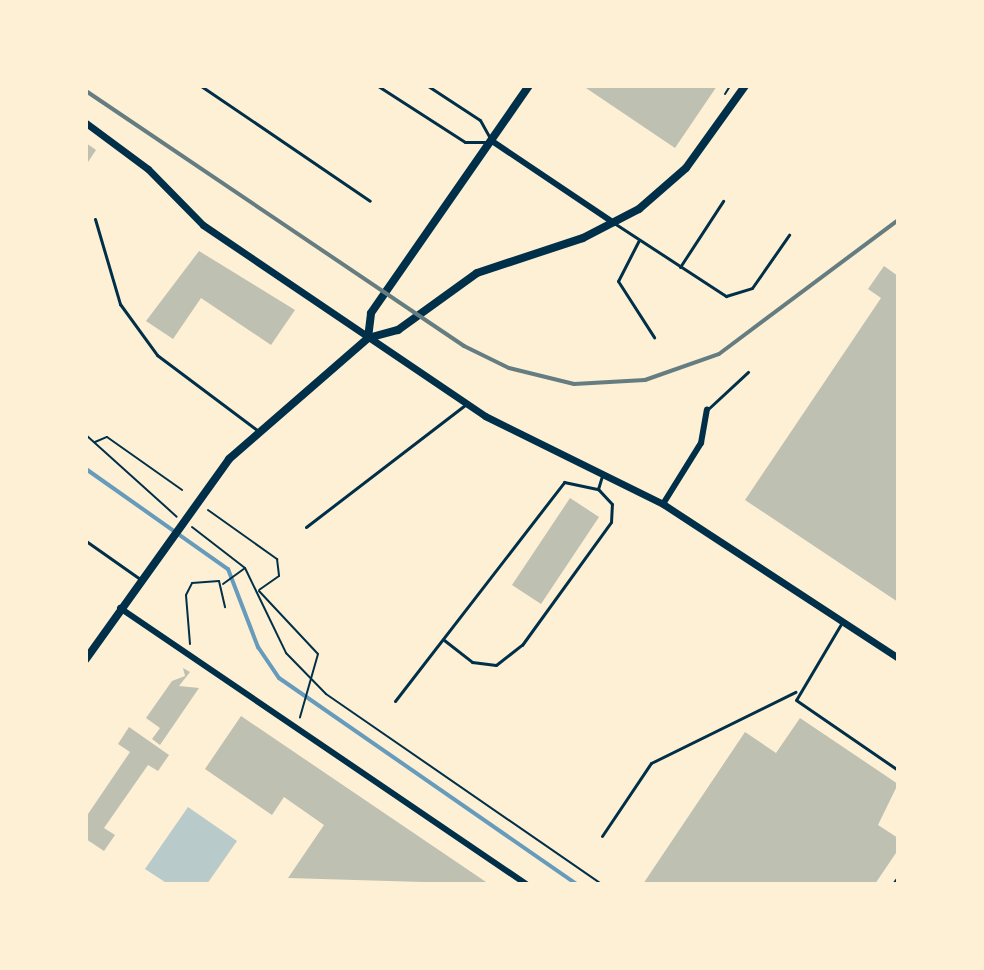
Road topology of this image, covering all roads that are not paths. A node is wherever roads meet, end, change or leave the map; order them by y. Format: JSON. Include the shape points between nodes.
{"nodes":[{"id":1,"x":201,"y":86,"type":"edge"},
{"id":2,"x":378,"y":86,"type":"edge"},
{"id":3,"x":428,"y":86,"type":"edge"},
{"id":4,"x":529,"y":86,"type":"edge"},
{"id":5,"x":745,"y":86,"type":"edge"},
{"id":6,"x":86,"y":123,"type":"edge"},
{"id":7,"x":492,"y":141,"type":"junction"},
{"id":8,"x":370,"y":201,"type":"dead end"},
{"id":9,"x":723,"y":201,"type":"dead end"},
{"id":10,"x":95,"y":219,"type":"dead end"},
{"id":11,"x":614,"y":223,"type":"junction"},
{"id":12,"x":789,"y":235,"type":"dead end"},
{"id":13,"x":639,"y":240,"type":"junction"},
{"id":14,"x":680,"y":267,"type":"junction"},
{"id":15,"x":654,"y":337,"type":"dead end"},
{"id":16,"x":368,"y":338,"type":"junction"},
{"id":17,"x":748,"y":372,"type":"dead end"},
{"id":18,"x":467,"y":404,"type":"junction"},
{"id":19,"x":707,"y":410,"type":"joint"},
{"id":20,"x":257,"y":430,"type":"junction"},
{"id":21,"x":603,"y":473,"type":"junction"},
{"id":22,"x":598,"y":489,"type":"junction"},
{"id":23,"x":663,"y":504,"type":"junction"},
{"id":24,"x":306,"y":527,"type":"dead end"},
{"id":25,"x":86,"y":541,"type":"edge"},
{"id":26,"x":140,"y":579,"type":"junction"},
{"id":27,"x":120,"y":608,"type":"junction"},
{"id":28,"x":843,"y":621,"type":"junction"},
{"id":29,"x":444,"y":640,"type":"junction"},
{"id":30,"x":898,"y":658,"type":"edge"},
{"id":31,"x":86,"y":659,"type":"edge"},
{"id":32,"x":795,"y":692,"type":"junction"},
{"id":33,"x":395,"y":701,"type":"dead end"},
{"id":34,"x":898,"y":770,"type":"edge"},
{"id":35,"x":602,"y":836,"type":"dead end"},
{"id":36,"x":898,"y":877,"type":"edge"},
{"id":37,"x":526,"y":884,"type":"edge"},
{"id":38,"x":893,"y":884,"type":"edge"}],
"edges":[{"from":1,"to":8,"type":"lane"},
{"from":2,"to":7,"type":"lane","via":[[465,142]]},
{"from":3,"to":7,"type":"lane","via":[[480,120]]},
{"from":4,"to":7,"type":"main road"},
{"from":5,"to":11,"type":"main road","via":[[680,175]]},
{"from":6,"to":16,"type":"street","via":[[139,161],[203,225]]},
{"from":7,"to":11,"type":"street"},
{"from":7,"to":16,"type":"main road","via":[[371,313]]},
{"from":9,"to":14,"type":"lane"},
{"from":10,"to":20,"type":"lane","via":[[120,304],[157,355]]},
{"from":11,"to":13,"type":"lane"},
{"from":11,"to":16,"type":"main road","via":[[477,273],[398,330]]},
{"from":12,"to":14,"type":"lane","via":[[740,296],[726,296]]},
{"from":13,"to":14,"type":"lane"},
{"from":13,"to":15,"type":"lane","via":[[618,281]]},
{"from":16,"to":18,"type":"street"},
{"from":16,"to":20,"type":"main road"},
{"from":17,"to":19,"type":"lane"},
{"from":18,"to":21,"type":"street"},
{"from":18,"to":24,"type":"lane"},
{"from":19,"to":23,"type":"street","via":[[701,443]]},
{"from":20,"to":26,"type":"main road","via":[[190,506]]},
{"from":21,"to":22,"type":"lane"},
{"from":21,"to":23,"type":"street"},
{"from":22,"to":29,"type":"lane","via":[[564,482]]},
{"from":22,"to":29,"type":"lane","via":[[612,504],[611,522],[522,645],[496,665],[472,662]]},
{"from":23,"to":28,"type":"street"},
{"from":25,"to":26,"type":"lane"},
{"from":26,"to":27,"type":"main road"},
{"from":27,"to":31,"type":"main road"},
{"from":27,"to":37,"type":"street"},
{"from":28,"to":30,"type":"street"},
{"from":28,"to":32,"type":"lane"},
{"from":29,"to":33,"type":"lane"},
{"from":32,"to":34,"type":"lane"},
{"from":32,"to":35,"type":"lane","via":[[651,763]]},
{"from":36,"to":38,"type":"lane"}]}
